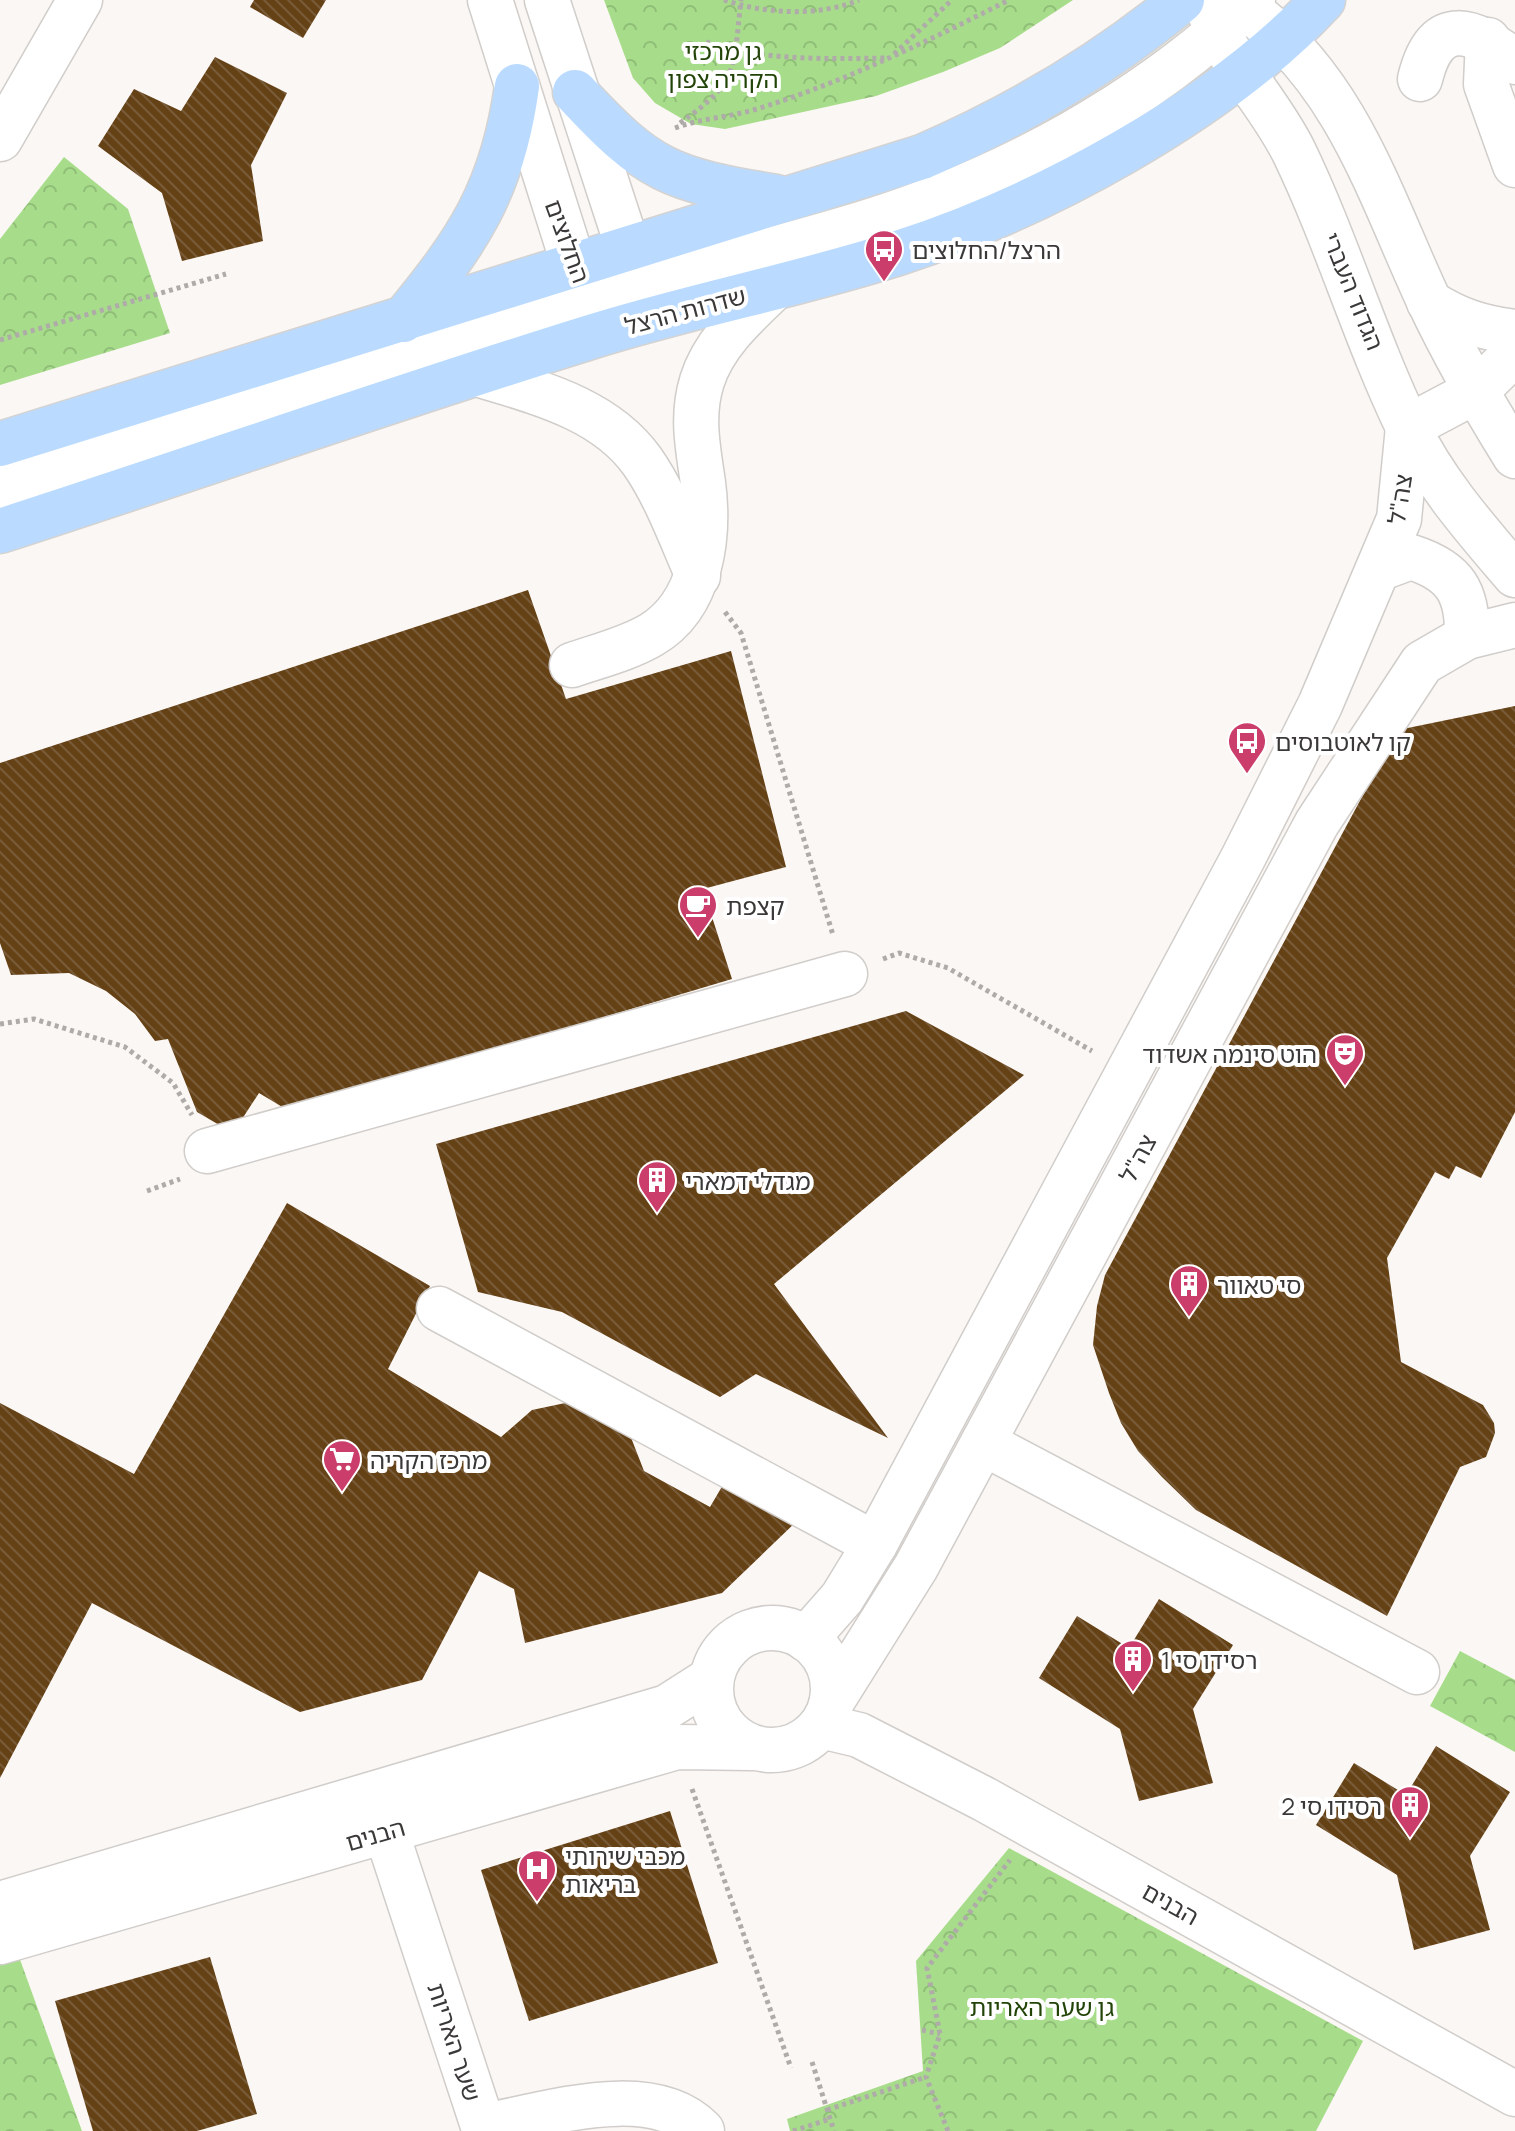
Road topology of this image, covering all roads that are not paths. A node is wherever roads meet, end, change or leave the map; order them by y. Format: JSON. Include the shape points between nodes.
{"nodes":[{"id":1,"x":80,"y":0,"type":"edge"},
{"id":2,"x":490,"y":0,"type":"edge"},
{"id":3,"x":547,"y":0,"type":"edge"},
{"id":4,"x":1182,"y":0,"type":"edge"},
{"id":5,"x":1323,"y":0,"type":"edge"},
{"id":6,"x":1230,"y":8,"type":"edge"},
{"id":7,"x":1284,"y":37,"type":"junction"},
{"id":8,"x":1502,"y":51,"type":"edge"},
{"id":9,"x":1240,"y":73,"type":"junction"},
{"id":10,"x":1420,"y":79,"type":"dead end"},
{"id":11,"x":517,"y":86,"type":"junction"},
{"id":12,"x":575,"y":92,"type":"junction"},
{"id":13,"x":0,"y":139,"type":"edge"},
{"id":14,"x":1515,"y":165,"type":"edge"},
{"id":15,"x":786,"y":198,"type":"junction"},
{"id":16,"x":608,"y":286,"type":"junction"},
{"id":17,"x":776,"y":286,"type":"junction"},
{"id":18,"x":1429,"y":302,"type":"junction"},
{"id":19,"x":403,"y":320,"type":"junction"},
{"id":20,"x":1515,"y":332,"type":"edge"},
{"id":21,"x":1515,"y":353,"type":"edge"},
{"id":22,"x":477,"y":374,"type":"junction"},
{"id":23,"x":1501,"y":423,"type":"edge"},
{"id":24,"x":1408,"y":427,"type":"junction"},
{"id":25,"x":0,"y":444,"type":"edge"},
{"id":26,"x":0,"y":486,"type":"edge"},
{"id":27,"x":70,"y":509,"type":"junction"},
{"id":28,"x":0,"y":522,"type":"edge"},
{"id":29,"x":0,"y":531,"type":"edge"},
{"id":30,"x":1381,"y":568,"type":"junction"},
{"id":31,"x":1515,"y":575,"type":"edge"},
{"id":32,"x":698,"y":576,"type":"junction"},
{"id":33,"x":1515,"y":625,"type":"edge"},
{"id":34,"x":1467,"y":637,"type":"junction"},
{"id":35,"x":572,"y":665,"type":"dead end"},
{"id":36,"x":845,"y":974,"type":"road end"},
{"id":37,"x":207,"y":1151,"type":"road end"},
{"id":38,"x":439,"y":1309,"type":"dead end"},
{"id":39,"x":983,"y":1443,"type":"junction"},
{"id":40,"x":875,"y":1544,"type":"junction"},
{"id":41,"x":806,"y":1639,"type":"junction"},
{"id":42,"x":1417,"y":1672,"type":"dead end"},
{"id":43,"x":711,"y":1679,"type":"junction"},
{"id":44,"x":826,"y":1714,"type":"junction"},
{"id":45,"x":752,"y":1748,"type":"junction"},
{"id":46,"x":386,"y":1831,"type":"junction"},
{"id":47,"x":0,"y":1904,"type":"edge"},
{"id":48,"x":0,"y":1942,"type":"edge"},
{"id":49,"x":1515,"y":2094,"type":"edge"},
{"id":50,"x":474,"y":2129,"type":"edge"},
{"id":51,"x":702,"y":2131,"type":"edge"}],
"edges":[{"from":1,"to":13,"type":"street"},
{"from":2,"to":11,"type":"street","name":"החלוצים"},
{"from":3,"to":12,"type":"street"},
{"from":4,"to":15,"type":"main road","name":"שדרות הרצל","via":[[1107,60],[1003,121],[922,157]]},
{"from":5,"to":7,"type":"main road","name":"שדרות הרצל"},
{"from":6,"to":7,"type":"street"},
{"from":6,"to":9,"type":"street","name":"הגדוד העברי"},
{"from":6,"to":16,"type":"street","via":[[1110,110],[1025,158],[869,221]]},
{"from":7,"to":9,"type":"main road","name":"שדרות הרצל"},
{"from":7,"to":18,"type":"street","via":[[1327,90],[1382,189]]},
{"from":8,"to":10,"type":"street","via":[[1467,33],[1443,37],[1427,52]]},
{"from":8,"to":14,"type":"street","via":[[1486,84]]},
{"from":9,"to":17,"type":"main road","name":"שדרות הרצל","via":[[1162,127],[1041,195],[895,254]]},
{"from":9,"to":24,"type":"street","name":"הגדוד העברי","via":[[1278,124],[1316,198]]},
{"from":11,"to":16,"type":"street","name":"החלוצים"},
{"from":11,"to":19,"type":"main road","via":[[511,134],[491,192],[443,272]]},
{"from":12,"to":15,"type":"main road","via":[[629,148],[669,173],[706,185]]},
{"from":12,"to":16,"type":"street"},
{"from":15,"to":16,"type":"main road","name":"שדרות הרצל"},
{"from":16,"to":17,"type":"main road","name":"שדרות הרצל"},
{"from":16,"to":19,"type":"main road","name":"שדרות הרצל"},
{"from":16,"to":22,"type":"main road","name":"שדרות הרצל"},
{"from":16,"to":26,"type":"street"},
{"from":17,"to":32,"type":"street","via":[[724,340],[702,380],[695,436],[705,508]]},
{"from":18,"to":20,"type":"street","via":[[1467,323]]},
{"from":18,"to":23,"type":"street"},
{"from":19,"to":25,"type":"main road","name":"שדרות הרצל"},
{"from":21,"to":23,"type":"street"},
{"from":22,"to":27,"type":"main road","name":"שדרות הרצל"},
{"from":22,"to":32,"type":"street","via":[[580,409],[632,448],[659,489]]},
{"from":23,"to":24,"type":"street","via":[[1451,431]]},
{"from":24,"to":30,"type":"street","name":"צה\"ל","via":[[1399,519]]},
{"from":24,"to":31,"type":"street","name":"הגדוד העברי","via":[[1450,498]]},
{"from":27,"to":28,"type":"street"},
{"from":27,"to":29,"type":"main road","name":"שדרות הרצל"},
{"from":30,"to":34,"type":"street","name":"צה\"ל","via":[[1411,557],[1445,573],[1467,610]]},
{"from":30,"to":40,"type":"street","name":"צה\"ל","via":[[1320,705]]},
{"from":32,"to":35,"type":"street","via":[[676,613],[654,634]]},
{"from":33,"to":34,"type":"street","name":"צה\"ל"},
{"from":34,"to":39,"type":"street","name":"צה\"ל","via":[[1422,663],[1317,823]]},
{"from":36,"to":37,"type":"street"},
{"from":38,"to":40,"type":"street"},
{"from":39,"to":42,"type":"street"},
{"from":39,"to":44,"type":"street","name":"צה\"ל","via":[[916,1567]]},
{"from":40,"to":41,"type":"street","name":"צה\"ל","via":[[842,1598]]},
{"from":41,"to":43,"type":"street","via":[[774,1628],[756,1630],[726,1648]]},
{"from":41,"to":44,"type":"street","via":[[828,1667]]},
{"from":43,"to":45,"type":"street","via":[[715,1713],[724,1728]]},
{"from":43,"to":47,"type":"street","name":"הבנים","via":[[667,1707]]},
{"from":44,"to":45,"type":"street","via":[[797,1745],[783,1750]]},
{"from":44,"to":49,"type":"street","name":"הבנים"},
{"from":45,"to":46,"type":"street","name":"הבנים","via":[[677,1747]]},
{"from":46,"to":48,"type":"street","name":"הבנים"},
{"from":46,"to":50,"type":"street","name":"שער האריות"},
{"from":50,"to":51,"type":"street","name":"שער האריות","via":[[626,2102],[676,2111]]}]}
